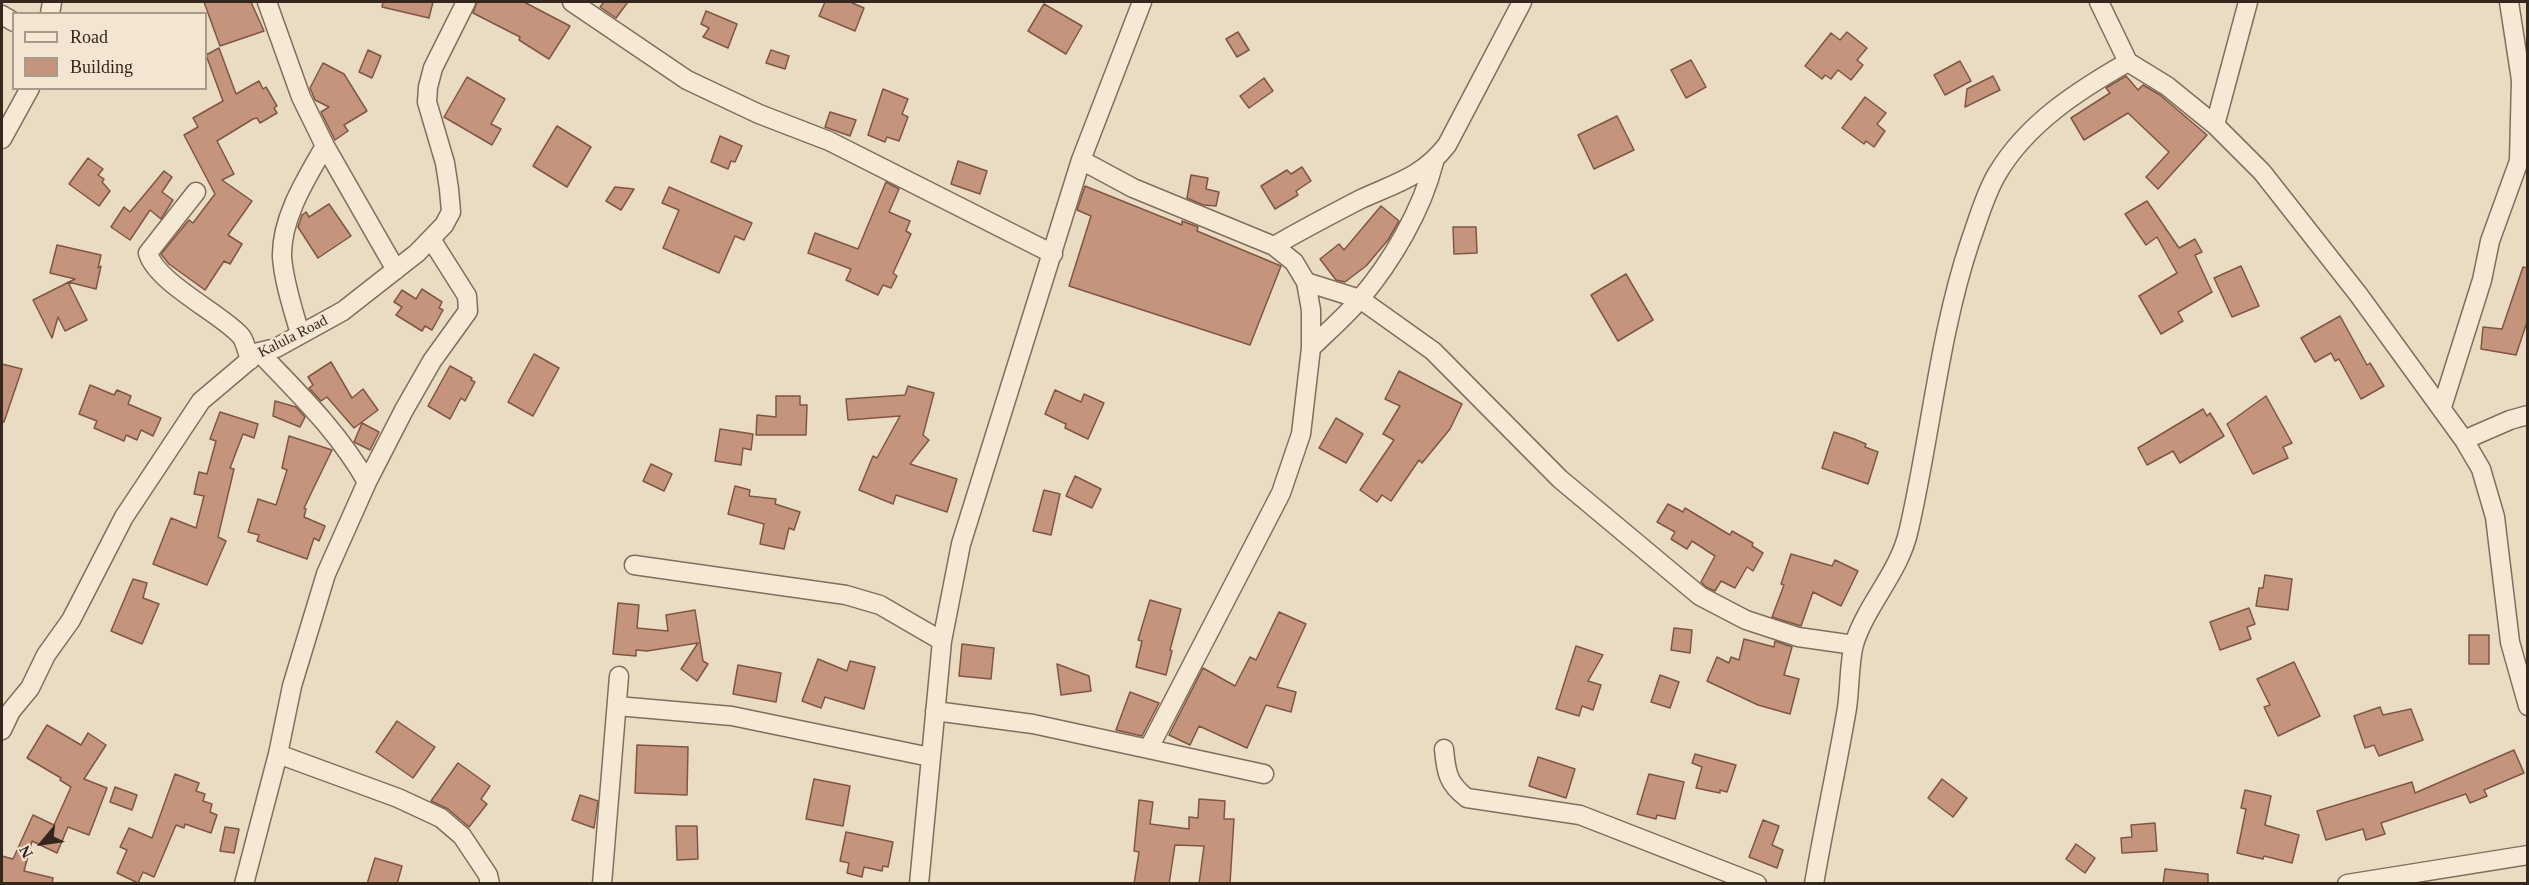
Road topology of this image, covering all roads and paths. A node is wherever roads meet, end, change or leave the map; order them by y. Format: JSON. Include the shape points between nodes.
{"nodes":[{"id":1,"x":267,"y":2,"type":"edge"},
{"id":2,"x":466,"y":2,"type":"edge"},
{"id":3,"x":572,"y":2,"type":"edge"},
{"id":4,"x":1142,"y":2,"type":"edge"},
{"id":5,"x":1522,"y":2,"type":"edge"},
{"id":6,"x":2099,"y":2,"type":"edge"},
{"id":7,"x":2248,"y":2,"type":"edge"},
{"id":8,"x":2509,"y":2,"type":"edge"},
{"id":9,"x":2128,"y":62,"type":"junction"},
{"id":10,"x":29,"y":90,"type":"edge"},
{"id":11,"x":2215,"y":125,"type":"junction"},
{"id":12,"x":2,"y":139,"type":"edge"},
{"id":13,"x":325,"y":146,"type":"junction"},
{"id":14,"x":2523,"y":157,"type":"edge"},
{"id":15,"x":1082,"y":160,"type":"junction"},
{"id":16,"x":1434,"y":162,"type":"junction"},
{"id":17,"x":196,"y":192,"type":"dead end"},
{"id":18,"x":431,"y":239,"type":"junction"},
{"id":19,"x":1274,"y":246,"type":"junction"},
{"id":20,"x":1053,"y":254,"type":"junction"},
{"id":21,"x":396,"y":270,"type":"junction"},
{"id":22,"x":1306,"y":282,"type":"junction"},
{"id":23,"x":1360,"y":299,"type":"junction"},
{"id":24,"x":300,"y":334,"type":"junction"},
{"id":25,"x":1311,"y":348,"type":"junction"},
{"id":26,"x":254,"y":356,"type":"junction"},
{"id":27,"x":2442,"y":407,"type":"junction"},
{"id":28,"x":2528,"y":415,"type":"edge"},
{"id":29,"x":2464,"y":440,"type":"junction"},
{"id":30,"x":367,"y":482,"type":"junction"},
{"id":31,"x":634,"y":565,"type":"dead end"},
{"id":32,"x":942,"y":640,"type":"junction"},
{"id":33,"x":1854,"y":645,"type":"junction"},
{"id":34,"x":620,"y":676,"type":"dead end"},
{"id":35,"x":617,"y":706,"type":"junction"},
{"id":36,"x":2528,"y":706,"type":"edge"},
{"id":37,"x":6,"y":709,"type":"edge"},
{"id":38,"x":935,"y":711,"type":"junction"},
{"id":39,"x":2,"y":730,"type":"edge"},
{"id":40,"x":1149,"y":748,"type":"junction"},
{"id":41,"x":1444,"y":749,"type":"dead end"},
{"id":42,"x":278,"y":754,"type":"junction"},
{"id":43,"x":930,"y":757,"type":"junction"},
{"id":44,"x":1264,"y":774,"type":"dead end"},
{"id":45,"x":2528,"y":855,"type":"edge"},
{"id":46,"x":244,"y":884,"type":"edge"},
{"id":47,"x":490,"y":884,"type":"edge"},
{"id":48,"x":602,"y":884,"type":"edge"},
{"id":49,"x":920,"y":884,"type":"edge"},
{"id":50,"x":1757,"y":884,"type":"edge"},
{"id":51,"x":1814,"y":884,"type":"edge"},
{"id":52,"x":2347,"y":884,"type":"edge"}],
"edges":[{"from":1,"to":13,"type":"street","via":[[301,97]]},
{"from":2,"to":18,"type":"street","name":"Kalula Road","via":[[433,68],[428,87],[427,102],[445,163],[451,212]]},
{"from":3,"to":20,"type":"street","via":[[687,80],[759,114],[830,141]]},
{"from":4,"to":15,"type":"street"},
{"from":5,"to":16,"type":"street","via":[[1447,145]]},
{"from":6,"to":9,"type":"street"},
{"from":7,"to":11,"type":"street"},
{"from":8,"to":14,"type":"street","via":[[2521,80]]},
{"from":9,"to":11,"type":"street","via":[[2167,86]]},
{"from":9,"to":33,"type":"street","via":[[2059,106],[1997,174],[1979,215],[1953,301],[1909,531],[1892,574],[1866,615]]},
{"from":10,"to":12,"type":"street"},
{"from":11,"to":27,"type":"street","via":[[2262,172]]},
{"from":13,"to":21,"type":"street"},
{"from":13,"to":24,"type":"street","via":[[293,207],[283,238],[286,283]]},
{"from":14,"to":27,"type":"street","via":[[2490,241],[2482,280]]},
{"from":15,"to":19,"type":"street","via":[[1153,197]]},
{"from":15,"to":20,"type":"street"},
{"from":16,"to":19,"type":"street"},
{"from":16,"to":23,"type":"street","via":[[1419,209]]},
{"from":17,"to":26,"type":"street","via":[[148,253],[151,262],[181,291],[241,335]]},
{"from":18,"to":21,"type":"street","name":"Kalula Road"},
{"from":18,"to":30,"type":"street","via":[[467,296],[468,310],[432,361]]},
{"from":19,"to":22,"type":"street","via":[[1294,262]]},
{"from":20,"to":32,"type":"street","via":[[961,544]]},
{"from":21,"to":24,"type":"street","name":"Kalula Road","via":[[343,312]]},
{"from":22,"to":23,"type":"street"},
{"from":22,"to":25,"type":"street"},
{"from":23,"to":25,"type":"street"},
{"from":23,"to":33,"type":"street","via":[[1433,351],[1560,479],[1700,596],[1746,620],[1798,637]]},
{"from":24,"to":26,"type":"street","name":"Kalula Road"},
{"from":25,"to":40,"type":"street","via":[[1301,434],[1281,493]]},
{"from":26,"to":30,"type":"street","via":[[321,414],[349,450]]},
{"from":26,"to":37,"type":"street","name":"Kalula Road","via":[[201,401],[124,517],[71,620],[46,655],[30,688]]},
{"from":27,"to":29,"type":"street"},
{"from":28,"to":29,"type":"street"},
{"from":29,"to":36,"type":"street","via":[[2481,469],[2495,517],[2510,642]]},
{"from":30,"to":42,"type":"street","via":[[323,584],[292,686]]},
{"from":31,"to":32,"type":"street","via":[[846,595],[880,605]]},
{"from":32,"to":38,"type":"street"},
{"from":33,"to":51,"type":"street","via":[[1847,706]]},
{"from":34,"to":35,"type":"street"},
{"from":35,"to":43,"type":"street","via":[[732,716]]},
{"from":35,"to":48,"type":"street"},
{"from":37,"to":39,"type":"street","name":"Kalula Road"},
{"from":38,"to":40,"type":"street","via":[[1033,724]]},
{"from":38,"to":43,"type":"street"},
{"from":40,"to":44,"type":"street"},
{"from":41,"to":50,"type":"street","via":[[1446,774],[1455,789],[1467,798],[1580,815]]},
{"from":42,"to":46,"type":"street"},
{"from":42,"to":47,"type":"street","via":[[441,818],[462,836]]},
{"from":43,"to":49,"type":"street"},
{"from":45,"to":52,"type":"street"}]}
